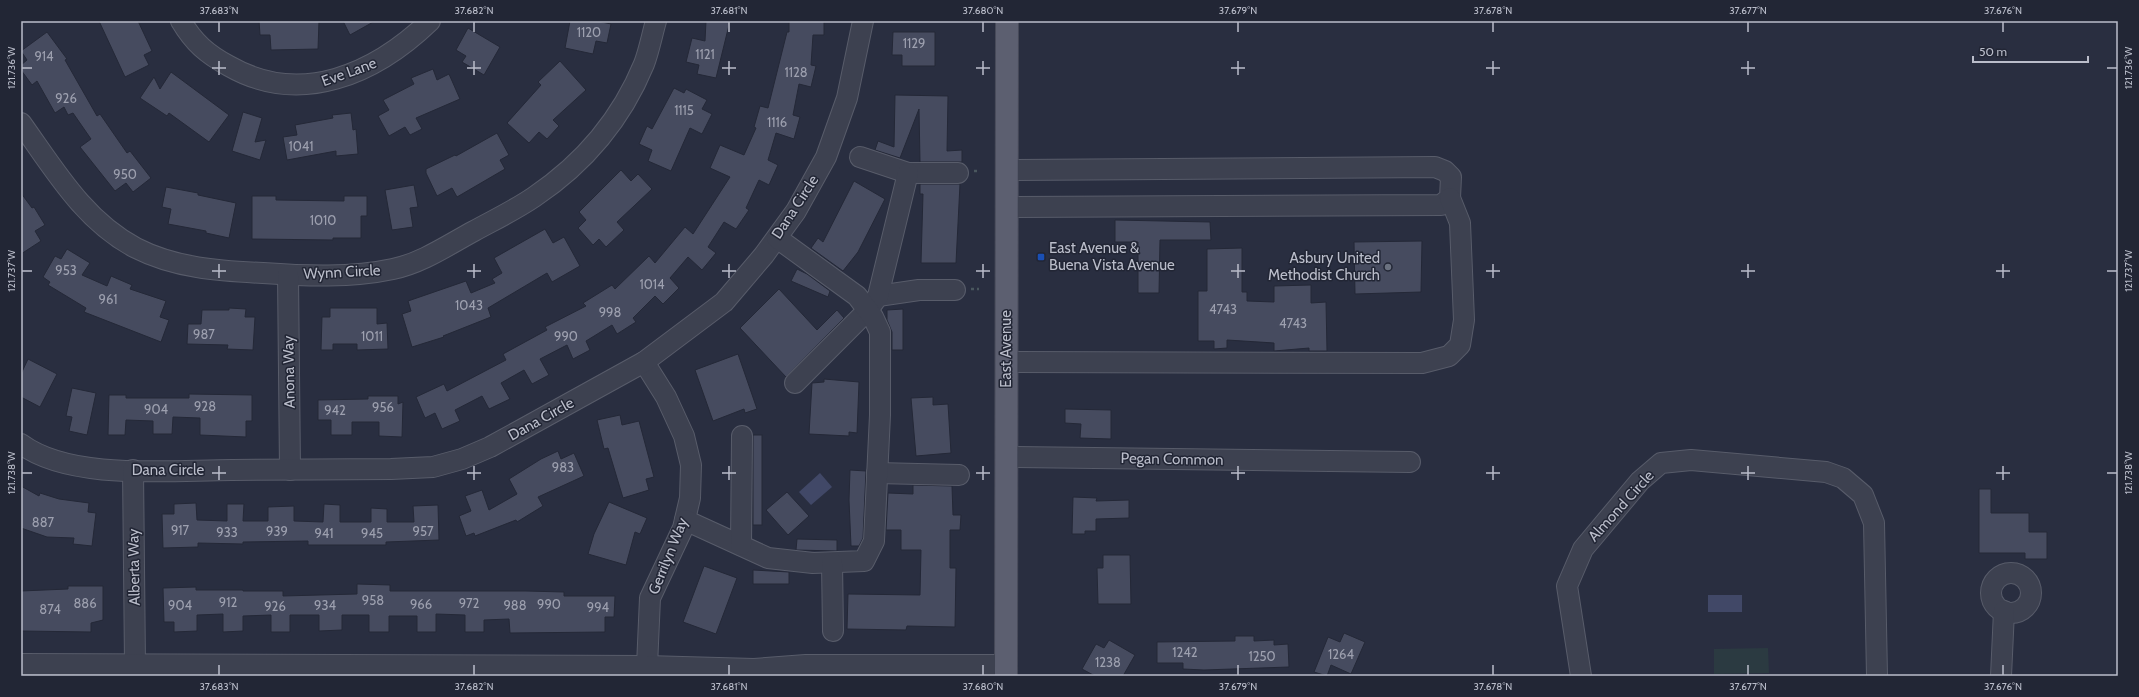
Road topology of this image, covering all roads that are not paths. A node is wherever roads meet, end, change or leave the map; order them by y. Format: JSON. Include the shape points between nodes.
{"nodes":[{"id":1,"x":181,"y":21,"type":"edge"},
{"id":2,"x":430,"y":21,"type":"edge"},
{"id":3,"x":656,"y":21,"type":"edge"},
{"id":4,"x":863,"y":21,"type":"edge"},
{"id":5,"x":1007,"y":21,"type":"edge"},
{"id":6,"x":21,"y":123,"type":"edge"},
{"id":7,"x":860,"y":157,"type":"dead end"},
{"id":8,"x":1007,"y":170,"type":"junction"},
{"id":9,"x":908,"y":173,"type":"junction"},
{"id":10,"x":958,"y":173,"type":"dead end"},
{"id":11,"x":1450,"y":198,"type":"junction"},
{"id":12,"x":1006,"y":207,"type":"junction"},
{"id":13,"x":777,"y":238,"type":"junction"},
{"id":14,"x":288,"y":275,"type":"junction"},
{"id":15,"x":955,"y":290,"type":"dead end"},
{"id":16,"x":873,"y":303,"type":"junction"},
{"id":17,"x":644,"y":362,"type":"junction"},
{"id":18,"x":1006,"y":362,"type":"junction"},
{"id":19,"x":795,"y":383,"type":"dead end"},
{"id":20,"x":742,"y":436,"type":"dead end"},
{"id":21,"x":21,"y":444,"type":"edge"},
{"id":22,"x":1006,"y":457,"type":"junction"},
{"id":23,"x":1410,"y":462,"type":"dead end"},
{"id":24,"x":134,"y":470,"type":"junction"},
{"id":25,"x":290,"y":470,"type":"junction"},
{"id":26,"x":877,"y":473,"type":"junction"},
{"id":27,"x":960,"y":475,"type":"dead end"},
{"id":28,"x":685,"y":520,"type":"junction"},
{"id":29,"x":741,"y":545,"type":"junction"},
{"id":30,"x":832,"y":563,"type":"junction"},
{"id":31,"x":2004,"y":611,"type":"dead end"},
{"id":32,"x":833,"y":631,"type":"dead end"},
{"id":33,"x":21,"y":664,"type":"edge"},
{"id":34,"x":136,"y":664,"type":"junction"},
{"id":35,"x":647,"y":666,"type":"junction"},
{"id":36,"x":386,"y":670,"type":"edge"},
{"id":37,"x":559,"y":671,"type":"edge"},
{"id":38,"x":806,"y":671,"type":"edge"},
{"id":39,"x":874,"y":671,"type":"edge"},
{"id":40,"x":1007,"y":671,"type":"edge"},
{"id":41,"x":754,"y":673,"type":"edge"},
{"id":42,"x":1581,"y":676,"type":"edge"},
{"id":43,"x":1876,"y":676,"type":"edge"},
{"id":44,"x":2001,"y":676,"type":"edge"}],
"edges":[{"from":1,"to":2,"type":"street","name":"Eve Lane","via":[[207,54],[242,73],[269,82],[295,86],[322,83],[381,60]]},
{"from":3,"to":14,"type":"street","name":"Wynn Circle","via":[[645,63],[625,104],[596,145],[566,174],[533,198],[424,258],[394,269],[364,273]]},
{"from":4,"to":13,"type":"street","name":"Dana Circle","via":[[847,98],[826,157],[796,211]]},
{"from":5,"to":8,"type":"main road","name":"East Avenue"},
{"from":6,"to":14,"type":"street","name":"Wynn Circle","via":[[77,200],[99,223],[136,248],[176,263],[211,271]]},
{"from":7,"to":9,"type":"street"},
{"from":8,"to":11,"type":"street","via":[[1435,167],[1452,177]]},
{"from":8,"to":12,"type":"main road","name":"East Avenue"},
{"from":9,"to":10,"type":"street"},
{"from":9,"to":16,"type":"street"},
{"from":11,"to":12,"type":"street","via":[[1441,205]]},
{"from":11,"to":18,"type":"street","via":[[1460,223],[1464,320],[1460,346],[1450,356],[1422,363]]},
{"from":12,"to":18,"type":"main road","name":"East Avenue"},
{"from":13,"to":16,"type":"street","via":[[857,296]]},
{"from":13,"to":17,"type":"street","name":"Dana Circle","via":[[724,302]]},
{"from":14,"to":25,"type":"street","name":"Anona Way"},
{"from":15,"to":16,"type":"street","via":[[919,290]]},
{"from":16,"to":19,"type":"street"},
{"from":16,"to":26,"type":"street","via":[[880,332]]},
{"from":17,"to":25,"type":"street","name":"Dana Circle","via":[[462,460],[433,467]]},
{"from":17,"to":28,"type":"street","name":"Gerrilyn Way","via":[[666,396],[684,436],[692,465],[690,498]]},
{"from":18,"to":22,"type":"main road","name":"East Avenue"},
{"from":20,"to":29,"type":"street"},
{"from":21,"to":24,"type":"street","name":"Dana Circle","via":[[56,462],[90,468]]},
{"from":22,"to":23,"type":"street","name":"Pegan Common"},
{"from":22,"to":40,"type":"main road","name":"East Avenue"},
{"from":24,"to":25,"type":"street","name":"Dana Circle"},
{"from":24,"to":34,"type":"street","name":"Alberta Way"},
{"from":26,"to":27,"type":"street"},
{"from":26,"to":30,"type":"street","via":[[874,541],[864,561]]},
{"from":28,"to":29,"type":"street"},
{"from":28,"to":35,"type":"street","name":"Gerrilyn Way","via":[[650,598]]},
{"from":29,"to":30,"type":"street","via":[[768,558]]},
{"from":30,"to":32,"type":"street"},
{"from":31,"to":44,"type":"street"},
{"from":33,"to":34,"type":"street"},
{"from":34,"to":36,"type":"street"},
{"from":35,"to":37,"type":"street"},
{"from":35,"to":41,"type":"street"},
{"from":36,"to":37,"type":"street"},
{"from":38,"to":39,"type":"street"},
{"from":38,"to":41,"type":"street"},
{"from":39,"to":40,"type":"street"},
{"from":42,"to":43,"type":"street","name":"Almond Circle","via":[[1567,586],[1584,549],[1640,481],[1661,463],[1691,460],[1826,472],[1843,478],[1863,495],[1874,523]]}]}
